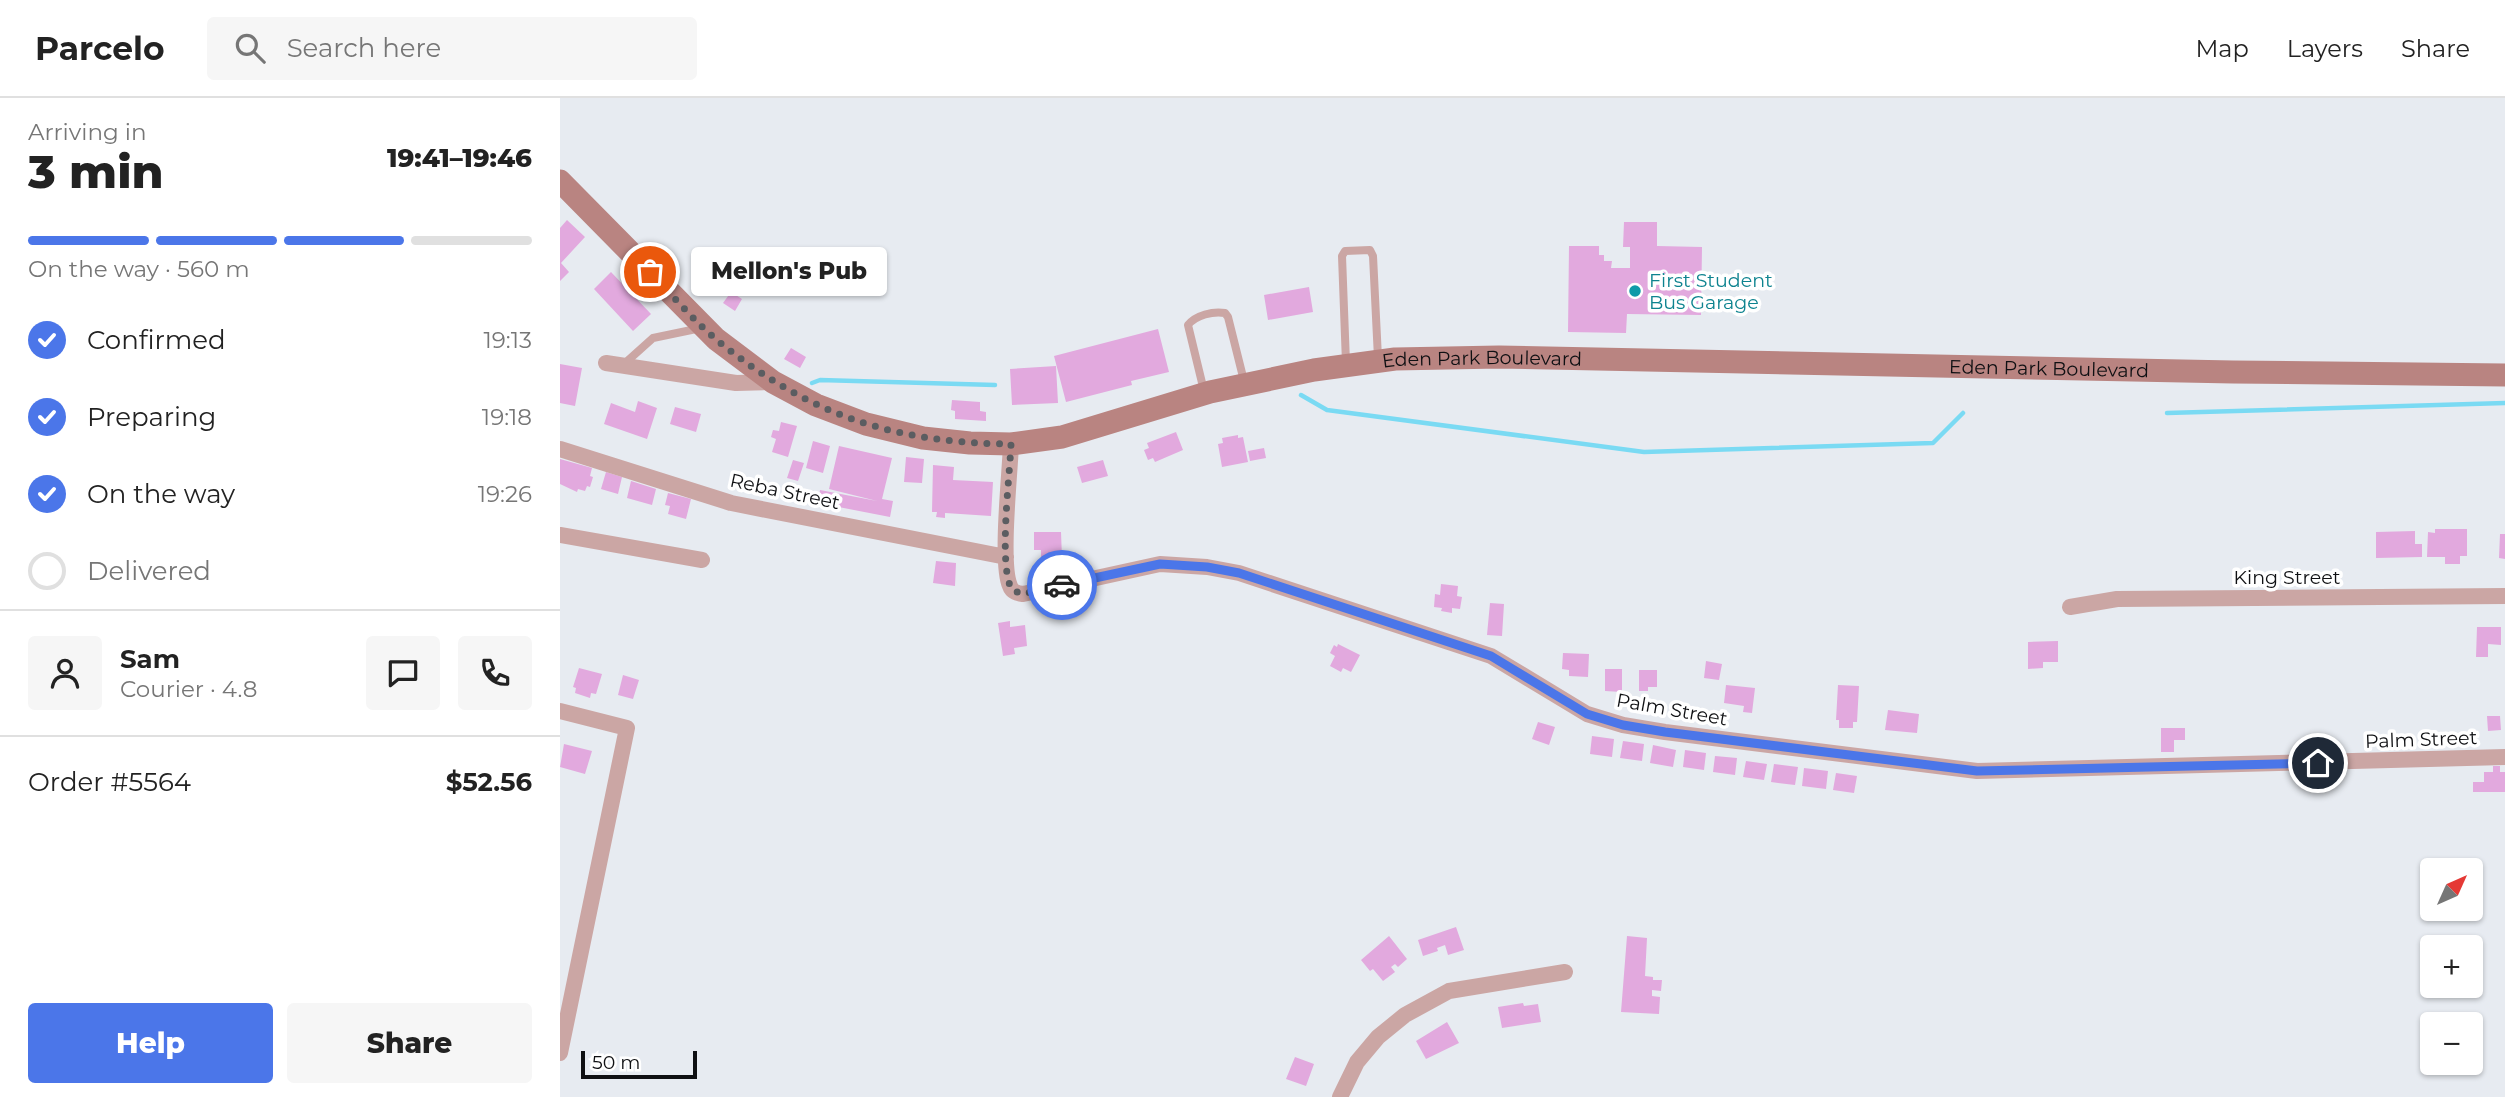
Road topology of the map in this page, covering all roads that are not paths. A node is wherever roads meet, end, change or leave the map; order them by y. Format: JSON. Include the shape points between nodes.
{"nodes":[{"id":1,"x":560,"y":181,"type":"edge"},
{"id":2,"x":704,"y":327,"type":"junction"},
{"id":3,"x":1378,"y":362,"type":"junction"},
{"id":4,"x":614,"y":364,"type":"joint"},
{"id":5,"x":1346,"y":366,"type":"junction"},
{"id":6,"x":2505,"y":375,"type":"edge"},
{"id":7,"x":773,"y":382,"type":"junction"},
{"id":8,"x":1245,"y":385,"type":"junction"},
{"id":9,"x":1205,"y":394,"type":"junction"},
{"id":10,"x":1011,"y":444,"type":"junction"},
{"id":11,"x":560,"y":449,"type":"edge"},
{"id":12,"x":560,"y":534,"type":"edge"},
{"id":13,"x":1006,"y":557,"type":"junction"},
{"id":14,"x":702,"y":559,"type":"dead end"},
{"id":15,"x":2505,"y":596,"type":"edge"},
{"id":16,"x":2070,"y":607,"type":"dead end"},
{"id":17,"x":560,"y":711,"type":"edge"},
{"id":18,"x":2505,"y":757,"type":"edge"},
{"id":19,"x":1566,"y":972,"type":"dead end"},
{"id":20,"x":560,"y":1053,"type":"edge"},
{"id":21,"x":1340,"y":1097,"type":"edge"}],
"edges":[{"from":1,"to":2,"type":"main road","name":"Eden Park Boulevard"},
{"from":2,"to":4,"type":"lane","via":[[653,338]]},
{"from":2,"to":7,"type":"main road","name":"Eden Park Boulevard"},
{"from":3,"to":5,"type":"main road","name":"Eden Park Boulevard"},
{"from":3,"to":5,"type":"lane","via":[[1373,256],[1370,250],[1345,251]]},
{"from":3,"to":6,"type":"main road","name":"Eden Park Boulevard","via":[[1499,357]]},
{"from":4,"to":7,"type":"street","via":[[736,383]]},
{"from":5,"to":8,"type":"main road","name":"Eden Park Boulevard"},
{"from":7,"to":10,"type":"main road","name":"Eden Park Boulevard","via":[[866,424],[923,438]]},
{"from":8,"to":9,"type":"main road","name":"Eden Park Boulevard"},
{"from":8,"to":9,"type":"lane","via":[[1228,317],[1218,312],[1200,316],[1188,325]]},
{"from":9,"to":10,"type":"main road","name":"Eden Park Boulevard","via":[[1062,437]]},
{"from":10,"to":13,"type":"street","name":"Palm Street"},
{"from":11,"to":13,"type":"street","name":"Reba Street","via":[[732,503]]},
{"from":12,"to":14,"type":"street"},
{"from":13,"to":18,"type":"street","name":"Palm Street","via":[[1009,584],[1023,594],[1160,564],[1239,573],[1491,656],[1587,714],[1665,732],[1977,771]]},
{"from":15,"to":16,"type":"street","name":"King Street","via":[[2117,599]]},
{"from":17,"to":20,"type":"street","via":[[627,728]]},
{"from":19,"to":21,"type":"street","via":[[1448,992],[1405,1014],[1357,1062]]}]}
